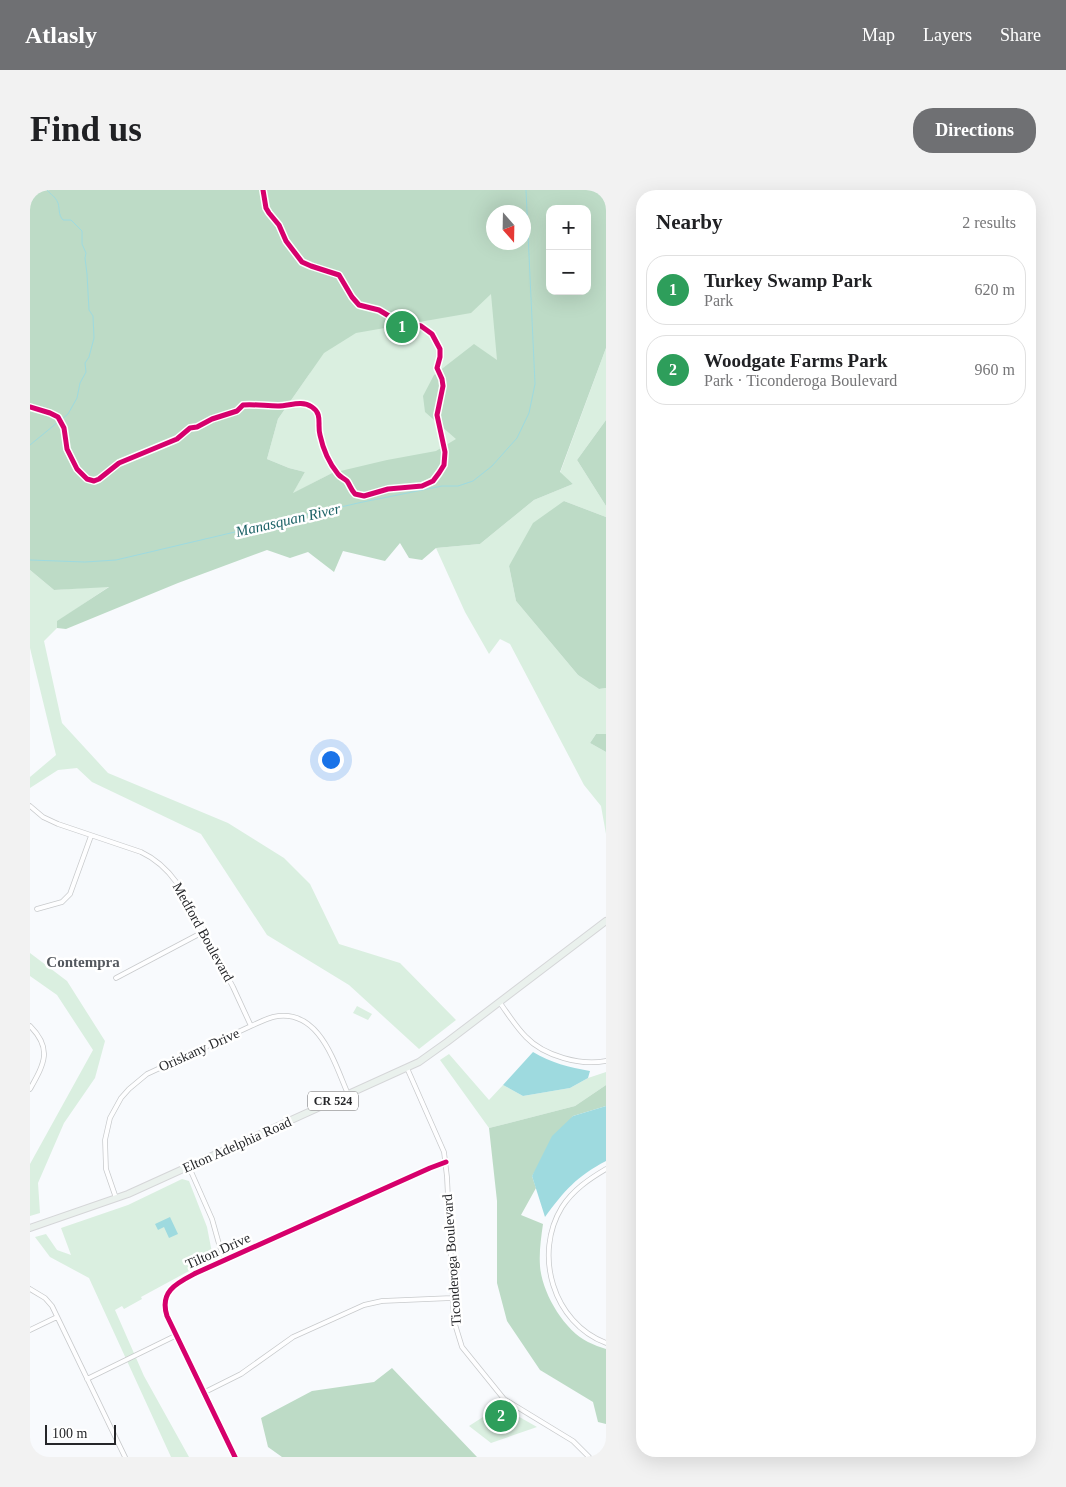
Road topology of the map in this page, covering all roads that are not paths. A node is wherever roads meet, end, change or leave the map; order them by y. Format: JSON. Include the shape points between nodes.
{"nodes":[{"id":1,"x":30,"y":806,"type":"edge"},
{"id":2,"x":91,"y":836,"type":"junction"},
{"id":3,"x":37,"y":909,"type":"dead end"},
{"id":4,"x":606,"y":921,"type":"edge"},
{"id":5,"x":203,"y":932,"type":"junction"},
{"id":6,"x":116,"y":978,"type":"dead end"},
{"id":7,"x":500,"y":1003,"type":"junction"},
{"id":8,"x":30,"y":1026,"type":"edge"},
{"id":9,"x":251,"y":1026,"type":"junction"},
{"id":10,"x":606,"y":1061,"type":"edge"},
{"id":11,"x":407,"y":1068,"type":"junction"},
{"id":12,"x":30,"y":1089,"type":"edge"},
{"id":13,"x":348,"y":1094,"type":"junction"},
{"id":14,"x":446,"y":1162,"type":"junction"},
{"id":15,"x":189,"y":1167,"type":"junction"},
{"id":16,"x":606,"y":1170,"type":"edge"},
{"id":17,"x":116,"y":1199,"type":"junction"},
{"id":18,"x":30,"y":1228,"type":"edge"},
{"id":19,"x":225,"y":1260,"type":"junction"},
{"id":20,"x":30,"y":1289,"type":"edge"},
{"id":21,"x":452,"y":1298,"type":"junction"},
{"id":22,"x":57,"y":1317,"type":"junction"},
{"id":23,"x":30,"y":1330,"type":"edge"},
{"id":24,"x":177,"y":1335,"type":"junction"},
{"id":25,"x":606,"y":1343,"type":"edge"},
{"id":26,"x":87,"y":1379,"type":"junction"},
{"id":27,"x":205,"y":1392,"type":"junction"},
{"id":28,"x":125,"y":1457,"type":"edge"},
{"id":29,"x":236,"y":1457,"type":"edge"},
{"id":30,"x":589,"y":1457,"type":"edge"}],
"edges":[{"from":1,"to":2,"type":"street","name":"Medford Boulevard","via":[[50,821]]},
{"from":2,"to":3,"type":"street","via":[[70,894],[62,902]]},
{"from":2,"to":5,"type":"street","name":"Medford Boulevard","via":[[141,852],[162,865],[177,883]]},
{"from":4,"to":7,"type":"main road","name":"Elton Adelphia Road","number":"CR 524"},
{"from":5,"to":6,"type":"street"},
{"from":5,"to":9,"type":"street","name":"Medford Boulevard"},
{"from":7,"to":10,"type":"street","via":[[527,1038],[545,1050],[562,1058]]},
{"from":7,"to":11,"type":"main road","name":"Elton Adelphia Road","number":"CR 524","via":[[435,1052]]},
{"from":8,"to":12,"type":"street","via":[[41,1038],[45,1054]]},
{"from":9,"to":13,"type":"street","name":"Oriskany Drive","via":[[279,1016],[308,1024],[324,1042]]},
{"from":9,"to":17,"type":"street","name":"Oriskany Drive","via":[[146,1074],[121,1098],[108,1126],[104,1147],[106,1169]]},
{"from":11,"to":13,"type":"main road","name":"Elton Adelphia Road","number":"CR 524"},
{"from":11,"to":14,"type":"street","name":"Ticonderoga Boulevard","via":[[438,1136]]},
{"from":13,"to":15,"type":"main road","name":"Elton Adelphia Road","number":"CR 524"},
{"from":14,"to":19,"type":"street","name":"Tilton Drive"},
{"from":14,"to":21,"type":"street","name":"Ticonderoga Boulevard"},
{"from":15,"to":17,"type":"main road","name":"Elton Adelphia Road","number":"CR 524"},
{"from":15,"to":19,"type":"street","via":[[212,1219]]},
{"from":16,"to":25,"type":"street","via":[[580,1186],[562,1206],[548,1254],[553,1285],[567,1313],[586,1332]]},
{"from":17,"to":18,"type":"main road","name":"Elton Adelphia Road","number":"CR 524"},
{"from":19,"to":24,"type":"street","name":"Tilton Drive","via":[[178,1282],[170,1290],[165,1309]]},
{"from":20,"to":22,"type":"street","via":[[50,1303]]},
{"from":21,"to":27,"type":"street","via":[[382,1301],[364,1305],[293,1337],[241,1374]]},
{"from":21,"to":30,"type":"street","name":"Ticonderoga Boulevard","via":[[455,1330],[462,1347],[497,1392],[509,1403],[573,1441]]},
{"from":22,"to":23,"type":"street"},
{"from":22,"to":26,"type":"street"},
{"from":24,"to":26,"type":"street"},
{"from":24,"to":27,"type":"street","name":"Tilton Drive"},
{"from":26,"to":28,"type":"street"},
{"from":27,"to":29,"type":"street","name":"Tilton Drive"}]}
